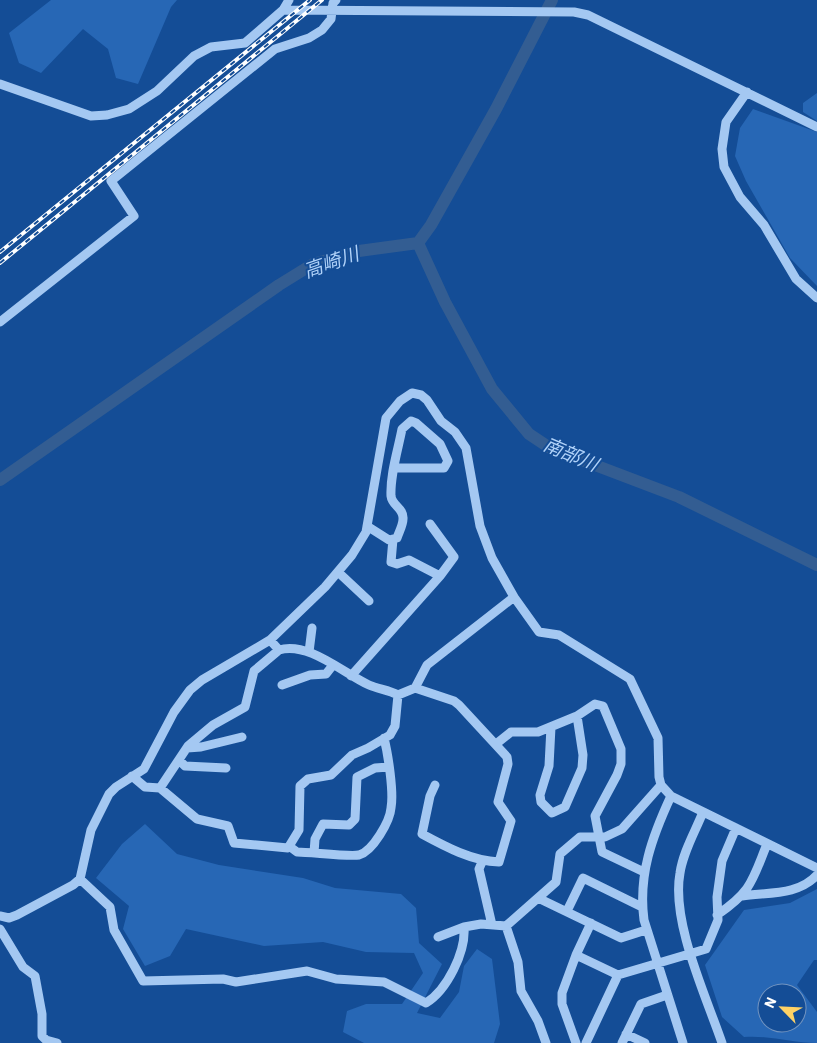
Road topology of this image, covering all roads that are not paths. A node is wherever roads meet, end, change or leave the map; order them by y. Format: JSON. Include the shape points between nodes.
{"nodes":[{"id":1,"x":289,"y":0,"type":"edge"},
{"id":2,"x":336,"y":0,"type":"edge"},
{"id":3,"x":283,"y":10,"type":"junction"},
{"id":4,"x":331,"y":11,"type":"junction"},
{"id":5,"x":0,"y":84,"type":"edge"},
{"id":6,"x":747,"y":92,"type":"junction"},
{"id":7,"x":817,"y":126,"type":"edge"},
{"id":8,"x":817,"y":298,"type":"edge"},
{"id":9,"x":0,"y":322,"type":"edge"},
{"id":10,"x":394,"y":468,"type":"junction"},
{"id":11,"x":430,"y":524,"type":"dead end"},
{"id":12,"x":367,"y":526,"type":"junction"},
{"id":13,"x":393,"y":539,"type":"junction"},
{"id":14,"x":338,"y":572,"type":"junction"},
{"id":15,"x":440,"y":576,"type":"junction"},
{"id":16,"x":514,"y":598,"type":"junction"},
{"id":17,"x":369,"y":600,"type":"dead end"},
{"id":18,"x":312,"y":628,"type":"dead end"},
{"id":19,"x":270,"y":640,"type":"junction"},
{"id":20,"x":279,"y":650,"type":"junction"},
{"id":21,"x":309,"y":652,"type":"junction"},
{"id":22,"x":333,"y":665,"type":"junction"},
{"id":23,"x":351,"y":676,"type":"junction"},
{"id":24,"x":282,"y":685,"type":"dead end"},
{"id":25,"x":415,"y":688,"type":"junction"},
{"id":26,"x":398,"y":695,"type":"junction"},
{"id":27,"x":577,"y":716,"type":"junction"},
{"id":28,"x":551,"y":727,"type":"junction"},
{"id":29,"x":242,"y":736,"type":"dead end"},
{"id":30,"x":384,"y":738,"type":"junction"},
{"id":31,"x":496,"y":744,"type":"junction"},
{"id":32,"x":187,"y":748,"type":"junction"},
{"id":33,"x":179,"y":760,"type":"junction"},
{"id":34,"x":388,"y":767,"type":"junction"},
{"id":35,"x":226,"y":768,"type":"dead end"},
{"id":36,"x":132,"y":776,"type":"junction"},
{"id":37,"x":435,"y":785,"type":"dead end"},
{"id":38,"x":661,"y":785,"type":"junction"},
{"id":39,"x":160,"y":788,"type":"junction"},
{"id":40,"x":671,"y":796,"type":"junction"},
{"id":41,"x":703,"y":812,"type":"junction"},
{"id":42,"x":736,"y":828,"type":"junction"},
{"id":43,"x":599,"y":837,"type":"junction"},
{"id":44,"x":767,"y":844,"type":"junction"},
{"id":45,"x":289,"y":846,"type":"junction"},
{"id":46,"x":314,"y":852,"type":"junction"},
{"id":47,"x":482,"y":862,"type":"junction"},
{"id":48,"x":817,"y":868,"type":"edge"},
{"id":49,"x":644,"y":872,"type":"junction"},
{"id":50,"x":817,"y":875,"type":"edge"},
{"id":51,"x":80,"y":878,"type":"junction"},
{"id":52,"x":741,"y":896,"type":"junction"},
{"id":53,"x":538,"y":898,"type":"junction"},
{"id":54,"x":642,"y":907,"type":"junction"},
{"id":55,"x":567,"y":911,"type":"junction"},
{"id":56,"x":717,"y":915,"type":"junction"},
{"id":57,"x":0,"y":916,"type":"edge"},
{"id":58,"x":591,"y":923,"type":"junction"},
{"id":59,"x":492,"y":925,"type":"junction"},
{"id":60,"x":506,"y":926,"type":"junction"},
{"id":61,"x":464,"y":927,"type":"junction"},
{"id":62,"x":0,"y":929,"type":"edge"},
{"id":63,"x":646,"y":930,"type":"junction"},
{"id":64,"x":438,"y":937,"type":"dead end"},
{"id":65,"x":691,"y":953,"type":"junction"},
{"id":66,"x":576,"y":955,"type":"junction"},
{"id":67,"x":656,"y":962,"type":"junction"},
{"id":68,"x":618,"y":975,"type":"junction"},
{"id":69,"x":667,"y":995,"type":"junction"},
{"id":70,"x":626,"y":1034,"type":"junction"},
{"id":71,"x":57,"y":1043,"type":"edge"},
{"id":72,"x":546,"y":1043,"type":"edge"},
{"id":73,"x":576,"y":1043,"type":"edge"},
{"id":74,"x":586,"y":1043,"type":"edge"},
{"id":75,"x":622,"y":1043,"type":"edge"},
{"id":76,"x":645,"y":1043,"type":"edge"},
{"id":77,"x":683,"y":1043,"type":"edge"},
{"id":78,"x":722,"y":1043,"type":"edge"}],
"edges":[{"from":1,"to":3,"type":"street"},
{"from":2,"to":4,"type":"street"},
{"from":3,"to":4,"type":"street"},
{"from":3,"to":5,"type":"street","via":[[245,43],[211,48],[194,56],[157,92],[118,113],[91,116]]},
{"from":4,"to":6,"type":"street","via":[[574,12],[588,15]]},
{"from":4,"to":9,"type":"street","via":[[331,19],[322,30],[302,41],[275,49],[111,182],[134,216]]},
{"from":6,"to":7,"type":"street"},
{"from":6,"to":8,"type":"street","via":[[726,122],[722,149],[724,167],[740,197],[764,225],[796,279]]},
{"from":10,"to":10,"type":"street","via":[[402,429],[411,421],[440,444],[448,462],[444,468]]},
{"from":10,"to":13,"type":"street","via":[[391,497],[404,519],[397,538]]},
{"from":11,"to":15,"type":"street","via":[[454,557]]},
{"from":12,"to":13,"type":"street","via":[[389,540]]},
{"from":12,"to":14,"type":"street","via":[[352,555]]},
{"from":12,"to":16,"type":"street","via":[[386,418],[400,400],[412,393],[421,395],[466,448],[480,526],[492,558]]},
{"from":13,"to":15,"type":"street","via":[[390,562],[397,564],[409,560]]},
{"from":14,"to":17,"type":"street"},
{"from":14,"to":19,"type":"street"},
{"from":15,"to":23,"type":"street"},
{"from":16,"to":25,"type":"street","via":[[432,660]]},
{"from":16,"to":38,"type":"street","via":[[539,632],[559,635],[630,679],[658,738]]},
{"from":18,"to":21,"type":"street"},
{"from":19,"to":20,"type":"street"},
{"from":19,"to":36,"type":"street","via":[[190,690],[174,712],[144,769]]},
{"from":20,"to":21,"type":"street","via":[[287,647]]},
{"from":20,"to":32,"type":"street","via":[[254,671],[245,707],[213,725]]},
{"from":21,"to":22,"type":"street","via":[[318,654]]},
{"from":22,"to":23,"type":"street"},
{"from":22,"to":24,"type":"street","via":[[326,674],[310,675]]},
{"from":23,"to":26,"type":"street"},
{"from":25,"to":26,"type":"street"},
{"from":25,"to":31,"type":"street","via":[[454,701]]},
{"from":26,"to":30,"type":"street","via":[[394,730]]},
{"from":27,"to":28,"type":"street"},
{"from":27,"to":28,"type":"street","via":[[582,768],[566,807],[552,813],[541,802],[540,795],[549,766]]},
{"from":27,"to":43,"type":"street","via":[[600,704],[621,749],[617,775],[595,816]]},
{"from":28,"to":31,"type":"street","via":[[538,732],[511,732]]},
{"from":29,"to":32,"type":"street"},
{"from":30,"to":34,"type":"street"},
{"from":30,"to":45,"type":"street","via":[[352,755],[331,775],[304,782],[298,795],[299,830]]},
{"from":31,"to":47,"type":"street","via":[[508,764],[498,802],[511,821],[499,862]]},
{"from":32,"to":33,"type":"street"},
{"from":33,"to":35,"type":"street","via":[[185,766]]},
{"from":33,"to":39,"type":"street"},
{"from":34,"to":46,"type":"street","via":[[375,768],[357,777],[353,823],[323,824],[315,839]]},
{"from":34,"to":46,"type":"street","via":[[392,808],[373,845],[360,855]]},
{"from":36,"to":39,"type":"street","via":[[145,787]]},
{"from":36,"to":51,"type":"street","via":[[109,794],[95,820]]},
{"from":37,"to":47,"type":"street","via":[[422,834]]},
{"from":38,"to":40,"type":"street"},
{"from":38,"to":43,"type":"street","via":[[622,829]]},
{"from":39,"to":45,"type":"street","via":[[196,819],[228,826],[234,843]]},
{"from":40,"to":41,"type":"street"},
{"from":40,"to":49,"type":"street","via":[[652,837]]},
{"from":41,"to":42,"type":"street"},
{"from":41,"to":65,"type":"street","via":[[679,875],[679,912]]},
{"from":42,"to":44,"type":"street"},
{"from":42,"to":56,"type":"street","via":[[718,875]]},
{"from":43,"to":49,"type":"street","via":[[602,852]]},
{"from":43,"to":53,"type":"street","via":[[580,837],[560,854],[556,882]]},
{"from":44,"to":48,"type":"street"},
{"from":44,"to":52,"type":"street","via":[[750,888]]},
{"from":45,"to":46,"type":"street","via":[[297,852]]},
{"from":47,"to":59,"type":"street","via":[[479,869]]},
{"from":49,"to":54,"type":"street"},
{"from":50,"to":52,"type":"street","via":[[811,882],[792,890]]},
{"from":51,"to":57,"type":"street","via":[[17,915],[9,918]]},
{"from":51,"to":61,"type":"street","via":[[110,907],[114,930],[143,981],[223,979],[236,982],[307,971],[336,980],[384,982],[426,1004],[435,998],[454,965],[463,946]]},
{"from":52,"to":56,"type":"street"},
{"from":53,"to":55,"type":"street"},
{"from":53,"to":60,"type":"street"},
{"from":54,"to":55,"type":"street","via":[[583,878]]},
{"from":54,"to":63,"type":"street"},
{"from":55,"to":58,"type":"street"},
{"from":56,"to":65,"type":"street","via":[[706,949]]},
{"from":58,"to":63,"type":"street","via":[[621,938]]},
{"from":58,"to":66,"type":"street"},
{"from":59,"to":60,"type":"street"},
{"from":59,"to":61,"type":"street"},
{"from":60,"to":72,"type":"street","via":[[518,962],[521,991]]},
{"from":61,"to":64,"type":"street"},
{"from":62,"to":71,"type":"street","via":[[23,967],[35,976],[42,1014],[42,1036]]},
{"from":63,"to":67,"type":"street"},
{"from":65,"to":67,"type":"street"},
{"from":65,"to":78,"type":"street"},
{"from":66,"to":68,"type":"street"},
{"from":66,"to":73,"type":"street","via":[[562,993],[562,1004]]},
{"from":67,"to":68,"type":"street"},
{"from":67,"to":69,"type":"street"},
{"from":68,"to":74,"type":"street"},
{"from":69,"to":70,"type":"street","via":[[640,1004]]},
{"from":69,"to":77,"type":"street"},
{"from":70,"to":75,"type":"street"},
{"from":70,"to":76,"type":"street"}]}
